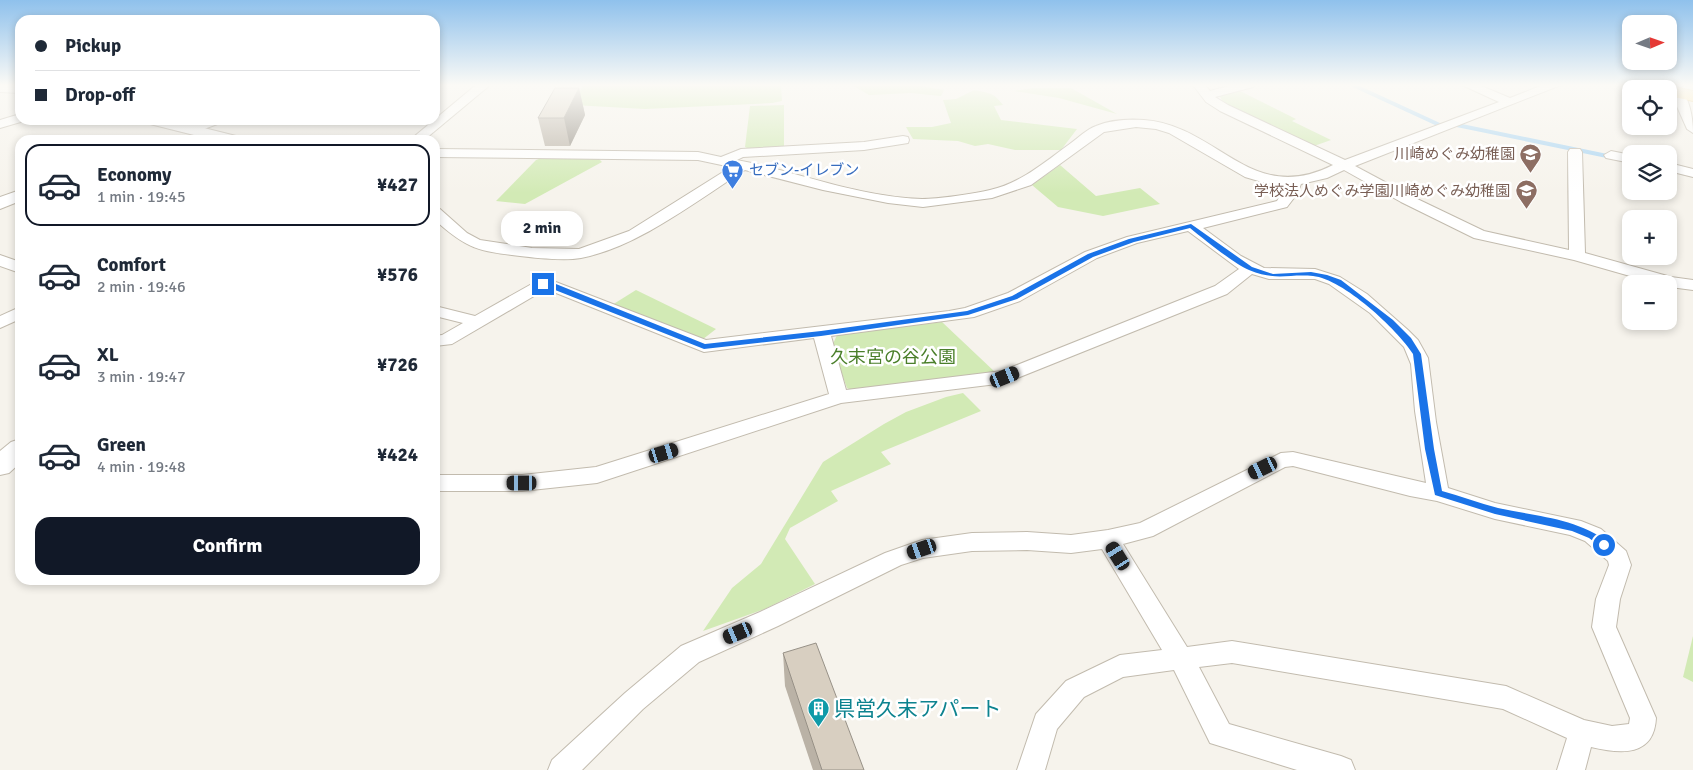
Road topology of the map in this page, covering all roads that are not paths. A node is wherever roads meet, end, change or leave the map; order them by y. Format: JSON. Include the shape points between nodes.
{"nodes":[{"id":1,"x":1250,"y":121,"type":"edge"},
{"id":2,"x":1459,"y":121,"type":"edge"},
{"id":3,"x":172,"y":125,"type":"edge"},
{"id":4,"x":204,"y":125,"type":"edge"},
{"id":5,"x":435,"y":125,"type":"edge"},
{"id":6,"x":191,"y":130,"type":"junction"},
{"id":7,"x":178,"y":135,"type":"edge"},
{"id":8,"x":212,"y":135,"type":"edge"},
{"id":9,"x":422,"y":135,"type":"edge"},
{"id":10,"x":903,"y":140,"type":"dead end"},
{"id":11,"x":1575,"y":152,"type":"dead end"},
{"id":12,"x":440,"y":153,"type":"edge"},
{"id":13,"x":1611,"y":155,"type":"dead end"},
{"id":14,"x":1622,"y":158,"type":"edge"},
{"id":15,"x":724,"y":161,"type":"junction"},
{"id":16,"x":743,"y":165,"type":"junction"},
{"id":17,"x":1344,"y":165,"type":"junction"},
{"id":18,"x":1677,"y":169,"type":"edge"},
{"id":19,"x":1693,"y":172,"type":"edge"},
{"id":20,"x":1296,"y":181,"type":"junction"},
{"id":21,"x":15,"y":197,"type":"edge"},
{"id":22,"x":0,"y":203,"type":"edge"},
{"id":23,"x":440,"y":216,"type":"edge"},
{"id":24,"x":1191,"y":226,"type":"junction"},
{"id":25,"x":1577,"y":256,"type":"junction"},
{"id":26,"x":0,"y":260,"type":"edge"},
{"id":27,"x":15,"y":266,"type":"edge"},
{"id":28,"x":1250,"y":268,"type":"junction"},
{"id":29,"x":1693,"y":285,"type":"edge"},
{"id":30,"x":440,"y":312,"type":"edge"},
{"id":31,"x":15,"y":315,"type":"edge"},
{"id":32,"x":477,"y":322,"type":"junction"},
{"id":33,"x":0,"y":323,"type":"edge"},
{"id":34,"x":821,"y":333,"type":"junction"},
{"id":35,"x":440,"y":341,"type":"edge"},
{"id":36,"x":839,"y":397,"type":"junction"},
{"id":37,"x":15,"y":452,"type":"edge"},
{"id":38,"x":0,"y":466,"type":"edge"},
{"id":39,"x":440,"y":483,"type":"edge"},
{"id":40,"x":1438,"y":493,"type":"junction"},
{"id":41,"x":1108,"y":539,"type":"junction"},
{"id":42,"x":1180,"y":658,"type":"junction"},
{"id":43,"x":1582,"y":732,"type":"junction"},
{"id":44,"x":562,"y":770,"type":"edge"},
{"id":45,"x":1031,"y":770,"type":"edge"},
{"id":46,"x":1341,"y":770,"type":"edge"},
{"id":47,"x":1571,"y":770,"type":"edge"}],
"edges":[{"from":1,"to":17,"type":"street"},
{"from":2,"to":17,"type":"street"},
{"from":3,"to":6,"type":"street"},
{"from":4,"to":6,"type":"street"},
{"from":5,"to":9,"type":"street"},
{"from":6,"to":7,"type":"street"},
{"from":6,"to":8,"type":"street"},
{"from":10,"to":15,"type":"street","via":[[864,146],[741,153]]},
{"from":11,"to":25,"type":"street"},
{"from":12,"to":15,"type":"street","via":[[698,156]]},
{"from":13,"to":14,"type":"street"},
{"from":15,"to":16,"type":"street"},
{"from":16,"to":20,"type":"street","via":[[823,186],[923,203],[992,194],[1026,182],[1099,129],[1139,123],[1174,130],[1249,174],[1265,179]]},
{"from":16,"to":23,"type":"street","via":[[634,234],[579,254],[493,248],[462,236]]},
{"from":17,"to":20,"type":"street","via":[[1327,175]]},
{"from":17,"to":25,"type":"street","via":[[1479,235]]},
{"from":18,"to":19,"type":"street"},
{"from":20,"to":24,"type":"street","via":[[1282,204]]},
{"from":21,"to":22,"type":"street"},
{"from":24,"to":28,"type":"street"},
{"from":24,"to":34,"type":"street","via":[[1132,240],[1091,255],[1014,297],[968,313]]},
{"from":25,"to":29,"type":"street","via":[[1670,282]]},
{"from":26,"to":27,"type":"street"},
{"from":28,"to":36,"type":"street","via":[[1221,290],[1005,377]]},
{"from":28,"to":40,"type":"street","via":[[1273,276],[1325,276],[1338,282],[1390,322],[1408,340],[1417,354]]},
{"from":30,"to":32,"type":"street"},
{"from":31,"to":33,"type":"street"},
{"from":32,"to":34,"type":"street","via":[[548,284],[704,346]]},
{"from":32,"to":35,"type":"street"},
{"from":34,"to":36,"type":"street"},
{"from":36,"to":39,"type":"street","via":[[597,475],[522,483]]},
{"from":37,"to":38,"type":"street"},
{"from":40,"to":41,"type":"street","via":[[1293,459],[1281,460],[1145,530]]},
{"from":40,"to":43,"type":"street","via":[[1495,511],[1573,527],[1593,535],[1618,557],[1620,565],[1608,599],[1604,626],[1643,718],[1642,731],[1632,738],[1612,739]]},
{"from":41,"to":42,"type":"street"},
{"from":41,"to":44,"type":"street","via":[[1071,544],[972,542],[922,549],[893,559],[690,654]]},
{"from":42,"to":43,"type":"street","via":[[1232,652],[1506,698]]},
{"from":42,"to":45,"type":"street","via":[[1120,666],[1075,689],[1045,723]]},
{"from":42,"to":46,"type":"street","via":[[1220,734]]},
{"from":43,"to":47,"type":"street"}]}
